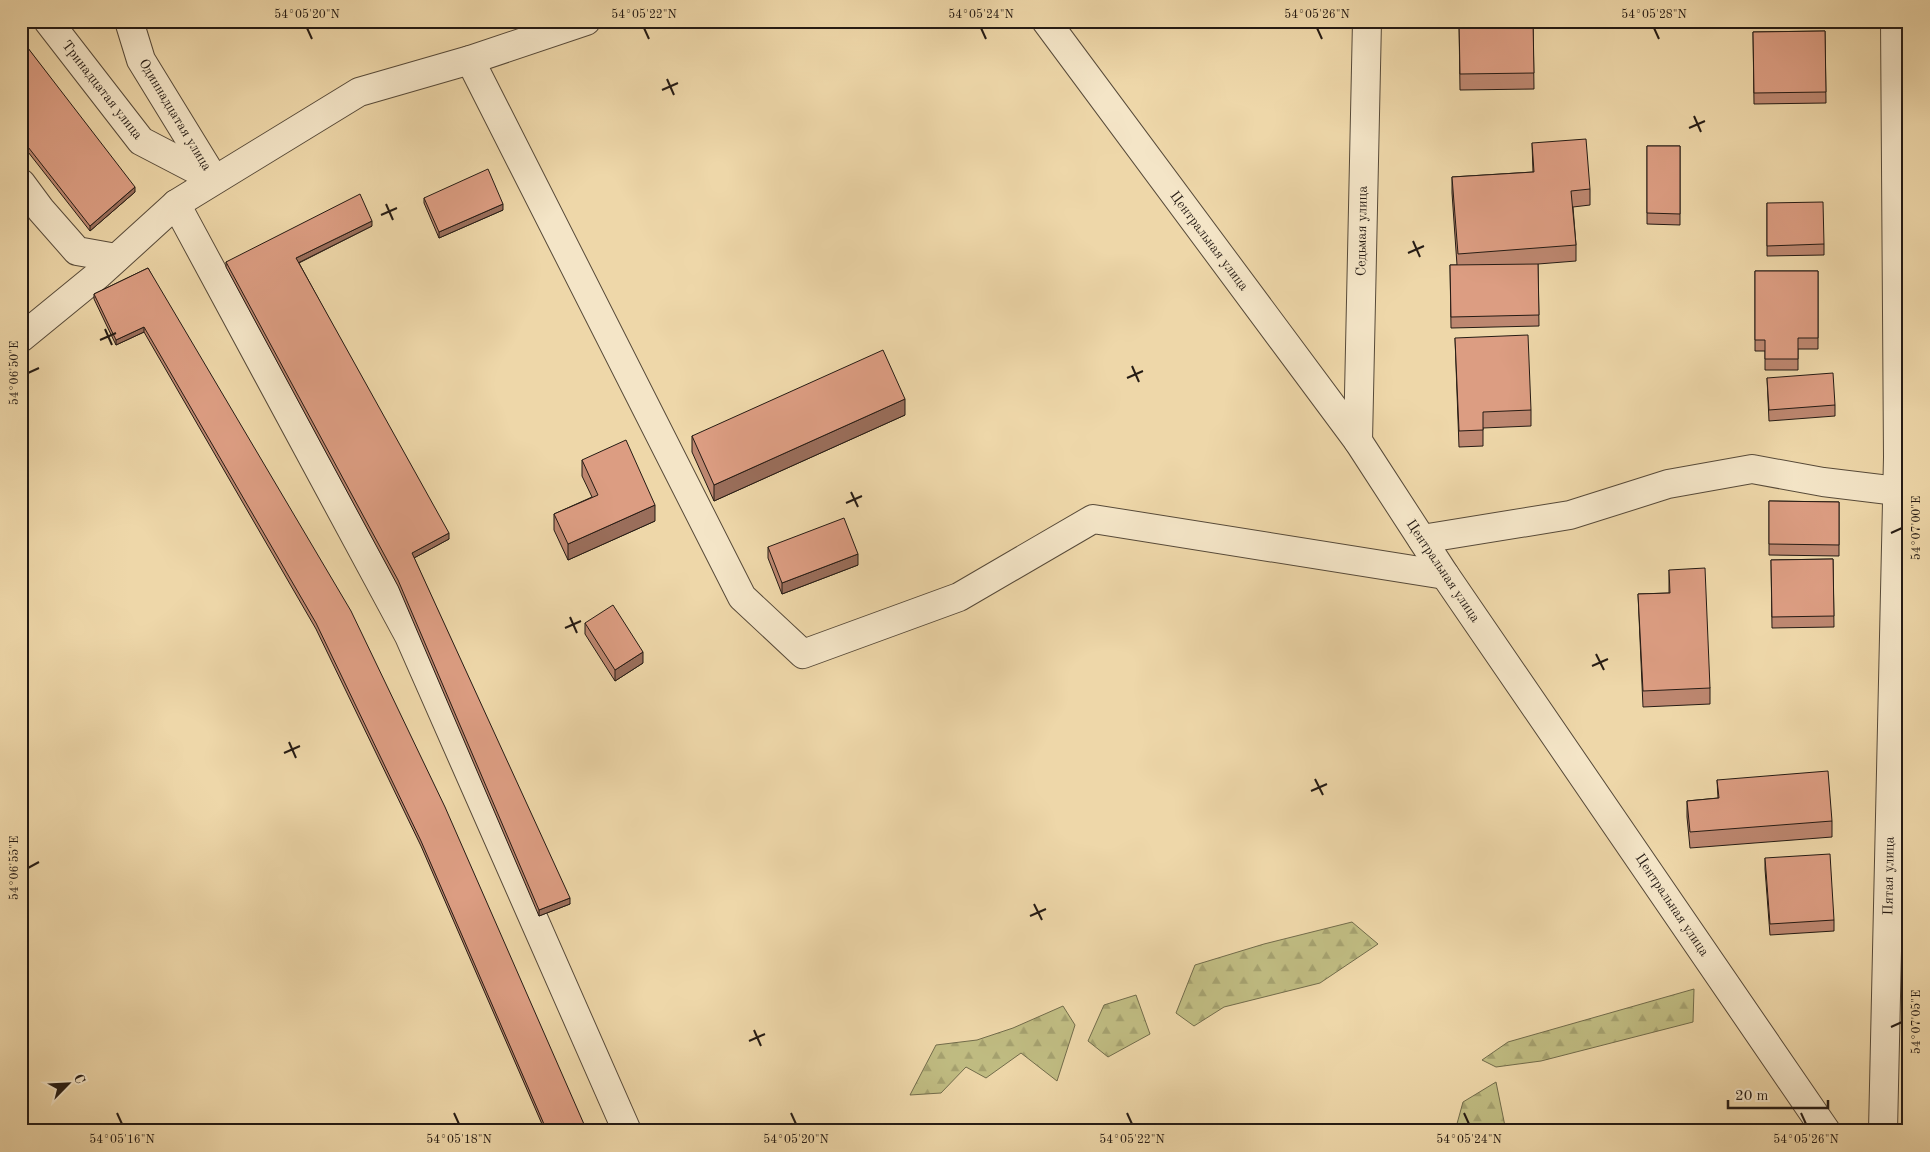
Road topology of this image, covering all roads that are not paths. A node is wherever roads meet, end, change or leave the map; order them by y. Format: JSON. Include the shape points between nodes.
{"nodes":[{"id":1,"x":48,"y":21,"type":"edge"},
{"id":2,"x":129,"y":21,"type":"edge"},
{"id":3,"x":586,"y":21,"type":"edge"},
{"id":4,"x":1046,"y":21,"type":"edge"},
{"id":5,"x":1367,"y":21,"type":"edge"},
{"id":6,"x":1895,"y":21,"type":"edge"},
{"id":7,"x":470,"y":60,"type":"junction"},
{"id":8,"x":214,"y":179,"type":"junction"},
{"id":9,"x":21,"y":183,"type":"edge"},
{"id":10,"x":176,"y":204,"type":"junction"},
{"id":11,"x":116,"y":258,"type":"junction"},
{"id":12,"x":21,"y":338,"type":"edge"},
{"id":13,"x":1358,"y":441,"type":"junction"},
{"id":14,"x":1904,"y":457,"type":"edge"},
{"id":15,"x":1897,"y":491,"type":"junction"},
{"id":16,"x":1422,"y":539,"type":"junction"},
{"id":17,"x":1445,"y":575,"type":"junction"},
{"id":18,"x":628,"y":1131,"type":"edge"},
{"id":19,"x":1826,"y":1131,"type":"edge"},
{"id":20,"x":1883,"y":1131,"type":"edge"}],
"edges":[{"from":1,"to":8,"type":"street","name":"Тринадцатая улица","via":[[141,142]]},
{"from":2,"to":8,"type":"street","name":"Одиннадцатая улица","via":[[140,60]]},
{"from":3,"to":7,"type":"street"},
{"from":4,"to":13,"type":"street","name":"Центральная улица"},
{"from":5,"to":13,"type":"street","name":"Седьмая улица"},
{"from":6,"to":14,"type":"street","name":"Пятая улица"},
{"from":7,"to":8,"type":"street","via":[[359,92]]},
{"from":7,"to":17,"type":"street","via":[[742,596],[803,654],[959,596],[1093,518]]},
{"from":8,"to":10,"type":"street"},
{"from":9,"to":11,"type":"street","via":[[77,251]]},
{"from":10,"to":11,"type":"street"},
{"from":10,"to":18,"type":"street","via":[[409,636]]},
{"from":11,"to":12,"type":"street"},
{"from":13,"to":16,"type":"street","name":"Центральная улица"},
{"from":14,"to":15,"type":"street","name":"Пятая улица"},
{"from":15,"to":16,"type":"street","via":[[1752,469],[1668,484],[1570,515]]},
{"from":15,"to":20,"type":"street","name":"Пятая улица"},
{"from":16,"to":17,"type":"street","name":"Центральная улица"},
{"from":17,"to":19,"type":"street","name":"Центральная улица"}]}
